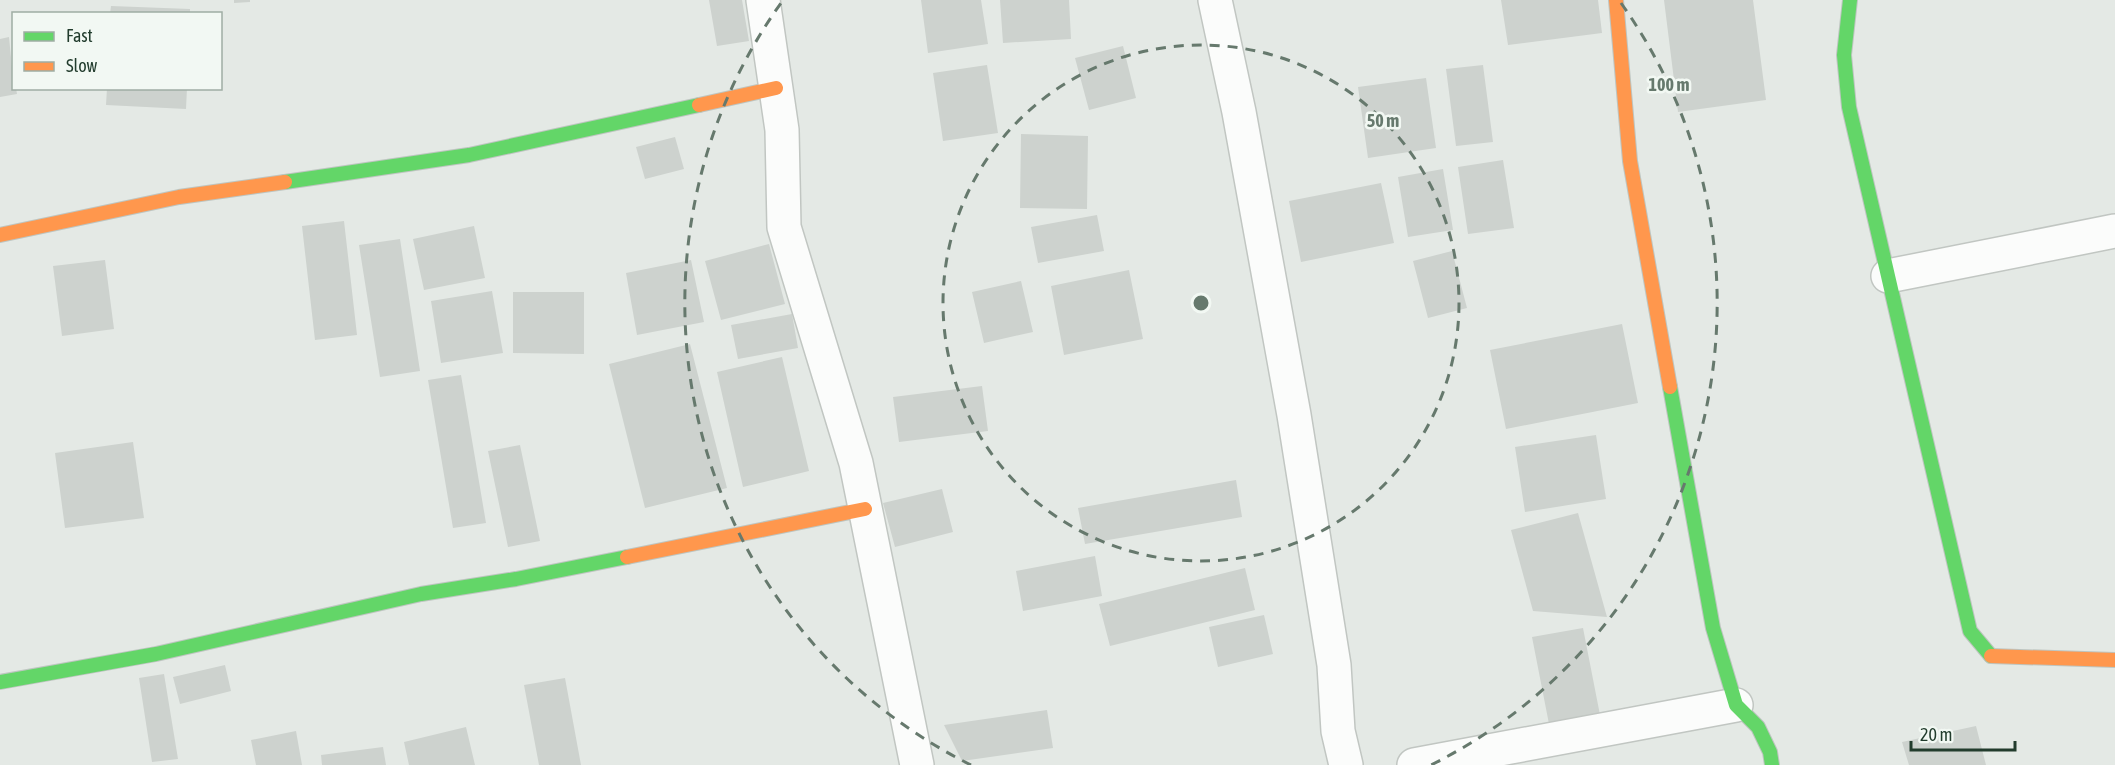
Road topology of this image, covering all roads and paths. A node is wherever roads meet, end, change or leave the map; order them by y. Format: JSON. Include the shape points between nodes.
{"nodes":[{"id":1,"x":763,"y":0,"type":"edge"},
{"id":2,"x":1215,"y":0,"type":"edge"},
{"id":3,"x":1616,"y":0,"type":"edge"},
{"id":4,"x":1850,"y":0,"type":"edge"},
{"id":5,"x":776,"y":88,"type":"junction"},
{"id":6,"x":2115,"y":231,"type":"edge"},
{"id":7,"x":0,"y":235,"type":"edge"},
{"id":8,"x":1888,"y":276,"type":"junction"},
{"id":9,"x":865,"y":508,"type":"junction"},
{"id":10,"x":2115,"y":660,"type":"edge"},
{"id":11,"x":0,"y":682,"type":"edge"},
{"id":12,"x":1736,"y":705,"type":"junction"},
{"id":13,"x":917,"y":765,"type":"edge"},
{"id":14,"x":1346,"y":765,"type":"edge"},
{"id":15,"x":1414,"y":765,"type":"edge"},
{"id":16,"x":1772,"y":765,"type":"edge"}],
"edges":[{"from":1,"to":5,"type":"street"},
{"from":2,"to":14,"type":"street","via":[[1294,415]]},
{"from":3,"to":12,"type":"street","via":[[1630,161],[1713,628]]},
{"from":4,"to":8,"type":"street","via":[[1844,55],[1849,107]]},
{"from":5,"to":7,"type":"street","via":[[469,155],[179,196]]},
{"from":5,"to":9,"type":"street","via":[[782,130],[783,227],[856,463]]},
{"from":6,"to":8,"type":"street"},
{"from":8,"to":10,"type":"street","via":[[1970,631],[1987,654],[1996,658]]},
{"from":9,"to":11,"type":"street","via":[[516,579],[422,594],[156,654]]},
{"from":9,"to":13,"type":"street"},
{"from":12,"to":15,"type":"street"},
{"from":12,"to":16,"type":"street","via":[[1758,727]]}]}
